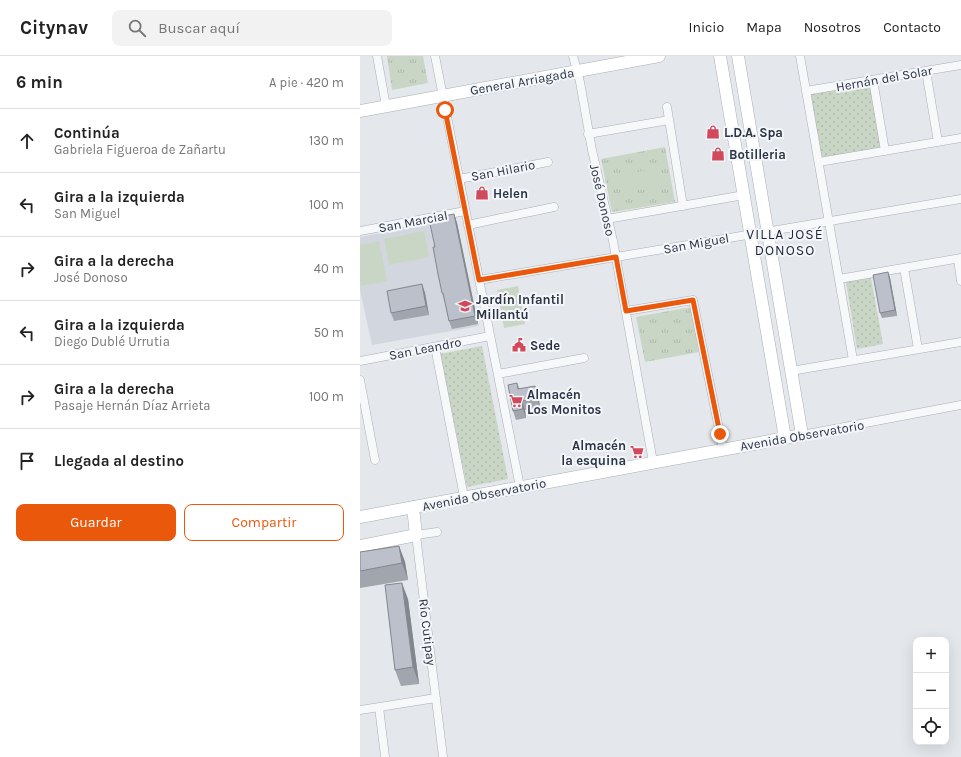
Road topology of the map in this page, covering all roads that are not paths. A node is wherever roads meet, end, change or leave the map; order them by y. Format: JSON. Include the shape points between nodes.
{"nodes":[{"id":1,"x":377,"y":56,"type":"edge"},
{"id":2,"x":435,"y":56,"type":"edge"},
{"id":3,"x":573,"y":56,"type":"edge"},
{"id":4,"x":660,"y":56,"type":"edge"},
{"id":5,"x":720,"y":56,"type":"edge"},
{"id":6,"x":738,"y":56,"type":"edge"},
{"id":7,"x":800,"y":56,"type":"edge"},
{"id":8,"x":961,"y":65,"type":"edge"},
{"id":9,"x":577,"y":71,"type":"junction"},
{"id":10,"x":926,"y":71,"type":"junction"},
{"id":11,"x":873,"y":80,"type":"junction"},
{"id":12,"x":806,"y":91,"type":"junction"},
{"id":13,"x":442,"y":96,"type":"junction"},
{"id":14,"x":386,"y":106,"type":"junction"},
{"id":15,"x":667,"y":107,"type":"dead end"},
{"id":16,"x":360,"y":111,"type":"edge"},
{"id":17,"x":669,"y":120,"type":"junction"},
{"id":18,"x":588,"y":134,"type":"junction"},
{"id":19,"x":961,"y":138,"type":"edge"},
{"id":20,"x":938,"y":142,"type":"junction"},
{"id":21,"x":885,"y":151,"type":"junction"},
{"id":22,"x":548,"y":162,"type":"dead end"},
{"id":23,"x":819,"y":162,"type":"junction"},
{"id":24,"x":459,"y":179,"type":"junction"},
{"id":25,"x":744,"y":195,"type":"junction"},
{"id":26,"x":961,"y":198,"type":"edge"},
{"id":27,"x":683,"y":206,"type":"junction"},
{"id":28,"x":554,"y":207,"type":"dead end"},
{"id":29,"x":465,"y":211,"type":"junction"},
{"id":30,"x":608,"y":219,"type":"junction"},
{"id":31,"x":829,"y":221,"type":"junction"},
{"id":32,"x":468,"y":225,"type":"junction"},
{"id":33,"x":360,"y":231,"type":"edge"},
{"id":34,"x":768,"y":231,"type":"junction"},
{"id":35,"x":750,"y":234,"type":"junction"},
{"id":36,"x":616,"y":257,"type":"junction"},
{"id":37,"x":959,"y":259,"type":"edge"},
{"id":38,"x":904,"y":268,"type":"junction"},
{"id":39,"x":839,"y":279,"type":"junction"},
{"id":40,"x":479,"y":280,"type":"junction"},
{"id":41,"x":961,"y":281,"type":"edge"},
{"id":42,"x":626,"y":311,"type":"junction"},
{"id":43,"x":490,"y":336,"type":"junction"},
{"id":44,"x":961,"y":342,"type":"edge"},
{"id":45,"x":435,"y":347,"type":"junction"},
{"id":46,"x":918,"y":349,"type":"junction"},
{"id":47,"x":584,"y":358,"type":"dead end"},
{"id":48,"x":853,"y":360,"type":"junction"},
{"id":49,"x":360,"y":361,"type":"edge"},
{"id":50,"x":791,"y":371,"type":"junction"},
{"id":51,"x":498,"y":374,"type":"junction"},
{"id":52,"x":360,"y":380,"type":"edge"},
{"id":53,"x":961,"y":405,"type":"edge"},
{"id":54,"x":802,"y":435,"type":"junction"},
{"id":55,"x":785,"y":438,"type":"junction"},
{"id":56,"x":723,"y":449,"type":"junction"},
{"id":57,"x":375,"y":460,"type":"dead end"},
{"id":58,"x":654,"y":462,"type":"junction"},
{"id":59,"x":520,"y":487,"type":"junction"},
{"id":60,"x":464,"y":497,"type":"junction"},
{"id":61,"x":413,"y":507,"type":"junction"},
{"id":62,"x":360,"y":517,"type":"edge"},
{"id":63,"x":437,"y":532,"type":"dead end"},
{"id":64,"x":416,"y":535,"type":"junction"},
{"id":65,"x":360,"y":546,"type":"edge"},
{"id":66,"x":436,"y":698,"type":"junction"},
{"id":67,"x":379,"y":707,"type":"junction"},
{"id":68,"x":360,"y":710,"type":"edge"},
{"id":69,"x":385,"y":757,"type":"edge"},
{"id":70,"x":443,"y":757,"type":"edge"}],
"edges":[{"from":1,"to":14,"type":"street"},
{"from":2,"to":13,"type":"street"},
{"from":3,"to":9,"type":"street","name":"José Donoso"},
{"from":4,"to":9,"type":"street","name":"General Arriagada"},
{"from":5,"to":25,"type":"street"},
{"from":6,"to":34,"type":"street"},
{"from":7,"to":12,"type":"street"},
{"from":8,"to":10,"type":"street","name":"Hernán del Solar"},
{"from":9,"to":13,"type":"street","name":"General Arriagada"},
{"from":9,"to":18,"type":"street","name":"José Donoso"},
{"from":10,"to":11,"type":"street","name":"Hernán del Solar"},
{"from":10,"to":20,"type":"street"},
{"from":11,"to":12,"type":"street","name":"Hernán del Solar"},
{"from":11,"to":21,"type":"street"},
{"from":12,"to":23,"type":"street"},
{"from":13,"to":14,"type":"street","name":"General Arriagada"},
{"from":13,"to":24,"type":"street"},
{"from":14,"to":16,"type":"street","name":"General Arriagada"},
{"from":15,"to":17,"type":"street"},
{"from":17,"to":18,"type":"street"},
{"from":17,"to":27,"type":"street"},
{"from":18,"to":30,"type":"street","name":"José Donoso"},
{"from":19,"to":20,"type":"street"},
{"from":20,"to":21,"type":"street"},
{"from":21,"to":23,"type":"street"},
{"from":22,"to":24,"type":"street","name":"San Hilario"},
{"from":23,"to":31,"type":"street"},
{"from":24,"to":29,"type":"street"},
{"from":25,"to":27,"type":"street"},
{"from":25,"to":35,"type":"street"},
{"from":26,"to":31,"type":"street","name":"San Miguel"},
{"from":27,"to":30,"type":"street"},
{"from":28,"to":32,"type":"street","name":"San Marcial"},
{"from":29,"to":32,"type":"street"},
{"from":29,"to":33,"type":"street","name":"San Marcial"},
{"from":30,"to":36,"type":"street","name":"José Donoso"},
{"from":31,"to":34,"type":"street","name":"San Miguel"},
{"from":31,"to":39,"type":"street"},
{"from":32,"to":40,"type":"street"},
{"from":34,"to":35,"type":"street","name":"San Miguel"},
{"from":34,"to":50,"type":"street"},
{"from":35,"to":36,"type":"street","name":"San Miguel"},
{"from":35,"to":55,"type":"street"},
{"from":36,"to":40,"type":"street","name":"San Miguel"},
{"from":36,"to":42,"type":"street","name":"José Donoso"},
{"from":37,"to":38,"type":"street"},
{"from":37,"to":41,"type":"street"},
{"from":38,"to":39,"type":"street"},
{"from":38,"to":46,"type":"street"},
{"from":39,"to":48,"type":"street"},
{"from":40,"to":43,"type":"street"},
{"from":42,"to":56,"type":"street","via":[[693,300]]},
{"from":42,"to":58,"type":"street","name":"José Donoso"},
{"from":43,"to":45,"type":"street","name":"San Leandro"},
{"from":43,"to":51,"type":"street"},
{"from":44,"to":46,"type":"street"},
{"from":45,"to":49,"type":"street","name":"San Leandro"},
{"from":45,"to":60,"type":"street"},
{"from":46,"to":48,"type":"street"},
{"from":47,"to":51,"type":"street"},
{"from":48,"to":50,"type":"street"},
{"from":50,"to":54,"type":"street"},
{"from":51,"to":59,"type":"street"},
{"from":52,"to":57,"type":"street"},
{"from":53,"to":54,"type":"street","name":"Avenida Observatorio"},
{"from":54,"to":55,"type":"street","name":"Avenida Observatorio"},
{"from":55,"to":56,"type":"street","name":"Avenida Observatorio"},
{"from":56,"to":58,"type":"street","name":"Avenida Observatorio"},
{"from":58,"to":59,"type":"street","name":"Avenida Observatorio"},
{"from":59,"to":60,"type":"street","name":"Avenida Observatorio"},
{"from":60,"to":61,"type":"street","name":"Avenida Observatorio"},
{"from":61,"to":62,"type":"street","name":"Avenida Observatorio"},
{"from":61,"to":64,"type":"street","name":"Río Cutipay"},
{"from":63,"to":64,"type":"street"},
{"from":64,"to":65,"type":"street"},
{"from":64,"to":66,"type":"street","name":"Río Cutipay"},
{"from":66,"to":67,"type":"street"},
{"from":66,"to":70,"type":"street","name":"Río Cutipay"},
{"from":67,"to":68,"type":"street"},
{"from":67,"to":69,"type":"street"}]}
